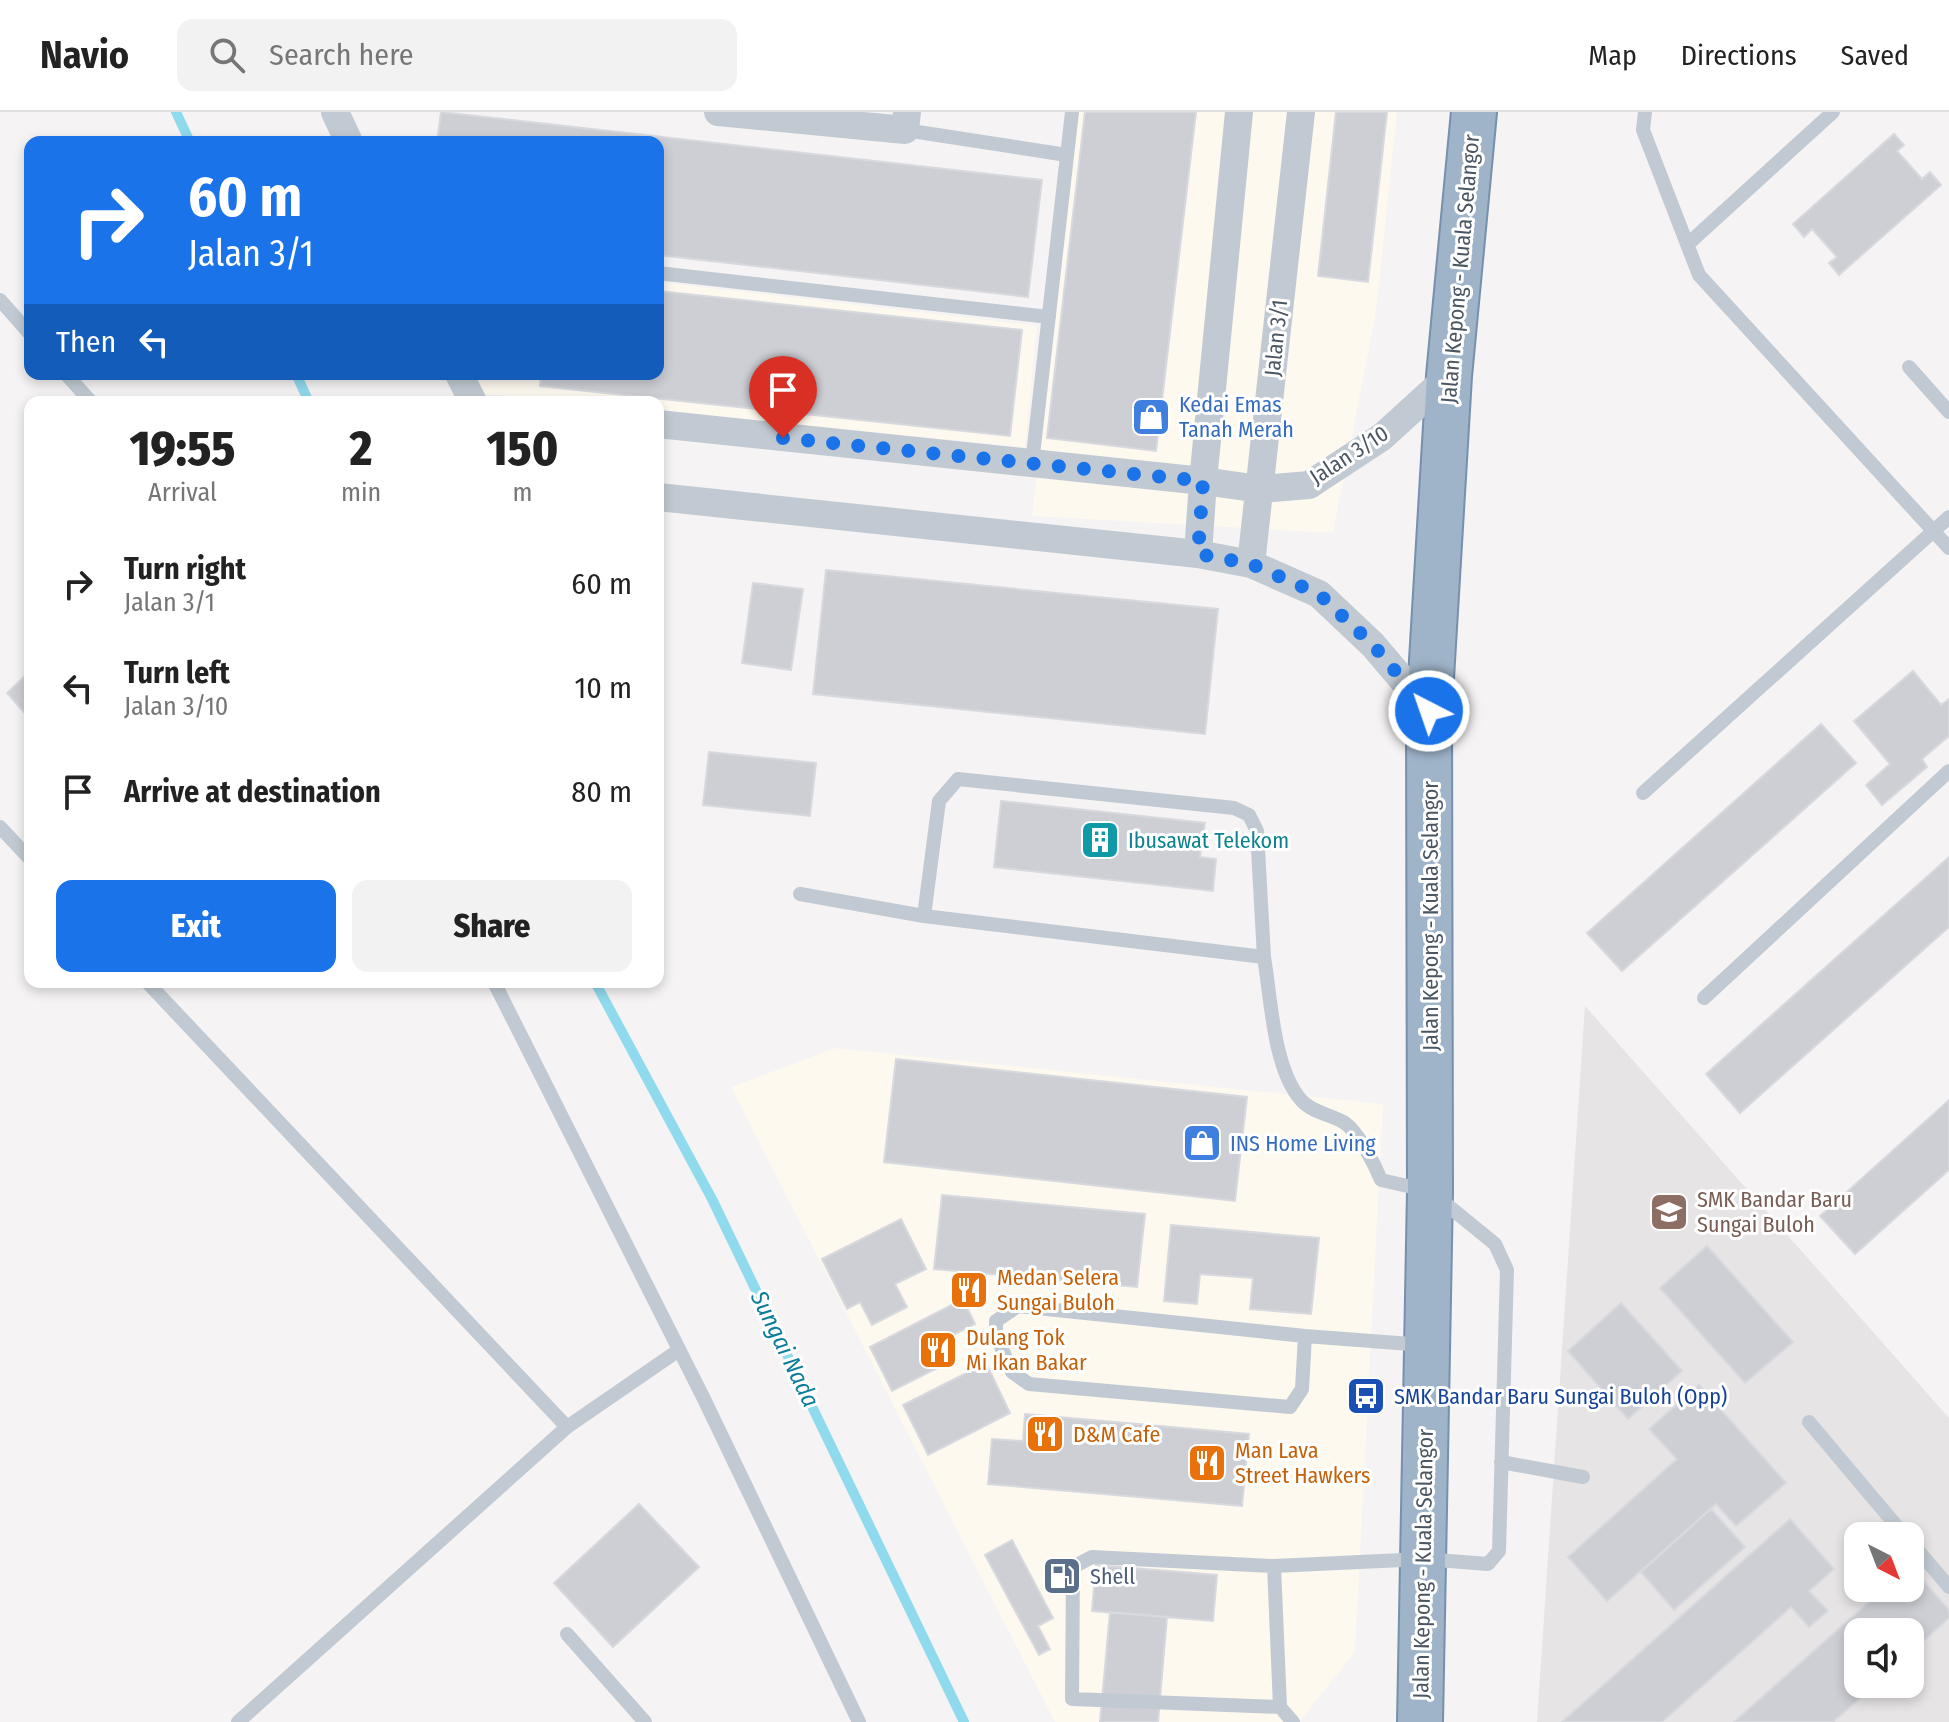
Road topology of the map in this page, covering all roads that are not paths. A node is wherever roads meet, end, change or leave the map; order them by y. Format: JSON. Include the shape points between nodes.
{"nodes":[{"id":1,"x":335,"y":112,"type":"edge"},
{"id":2,"x":718,"y":112,"type":"edge"},
{"id":3,"x":1072,"y":112,"type":"edge"},
{"id":4,"x":1239,"y":112,"type":"edge"},
{"id":5,"x":1301,"y":112,"type":"edge"},
{"id":6,"x":1474,"y":112,"type":"edge"},
{"id":7,"x":1645,"y":112,"type":"edge"},
{"id":8,"x":1833,"y":112,"type":"edge"},
{"id":9,"x":906,"y":121,"type":"edge"},
{"id":10,"x":346,"y":136,"type":"edge"},
{"id":11,"x":1067,"y":155,"type":"junction"},
{"id":12,"x":1688,"y":244,"type":"junction"},
{"id":13,"x":664,"y":274,"type":"edge"},
{"id":14,"x":0,"y":300,"type":"edge"},
{"id":15,"x":1049,"y":317,"type":"junction"},
{"id":16,"x":24,"y":327,"type":"edge"},
{"id":17,"x":1909,"y":367,"type":"dead end"},
{"id":18,"x":1449,"y":376,"type":"junction"},
{"id":19,"x":71,"y":380,"type":"edge"},
{"id":20,"x":86,"y":396,"type":"edge"},
{"id":21,"x":1949,"y":412,"type":"edge"},
{"id":22,"x":664,"y":425,"type":"edge"},
{"id":23,"x":1032,"y":464,"type":"junction"},
{"id":24,"x":1203,"y":481,"type":"junction"},
{"id":25,"x":1260,"y":489,"type":"junction"},
{"id":26,"x":664,"y":498,"type":"edge"},
{"id":27,"x":1949,"y":517,"type":"edge"},
{"id":28,"x":1933,"y":531,"type":"junction"},
{"id":29,"x":1949,"y":548,"type":"edge"},
{"id":30,"x":1198,"y":554,"type":"junction"},
{"id":31,"x":1251,"y":564,"type":"junction"},
{"id":32,"x":1429,"y":711,"type":"junction"},
{"id":33,"x":1949,"y":771,"type":"edge"},
{"id":34,"x":1643,"y":793,"type":"dead end"},
{"id":35,"x":0,"y":827,"type":"edge"},
{"id":36,"x":24,"y":853,"type":"edge"},
{"id":37,"x":800,"y":894,"type":"dead end"},
{"id":38,"x":924,"y":916,"type":"junction"},
{"id":39,"x":1264,"y":957,"type":"junction"},
{"id":40,"x":153,"y":988,"type":"edge"},
{"id":41,"x":497,"y":988,"type":"edge"},
{"id":42,"x":1704,"y":998,"type":"dead end"},
{"id":43,"x":1430,"y":1191,"type":"junction"},
{"id":44,"x":1305,"y":1336,"type":"junction"},
{"id":45,"x":1428,"y":1345,"type":"junction"},
{"id":46,"x":679,"y":1350,"type":"junction"},
{"id":47,"x":1809,"y":1422,"type":"dead end"},
{"id":48,"x":567,"y":1427,"type":"junction"},
{"id":49,"x":1501,"y":1462,"type":"junction"},
{"id":50,"x":1583,"y":1477,"type":"dead end"},
{"id":51,"x":1893,"y":1522,"type":"edge"},
{"id":52,"x":1924,"y":1558,"type":"edge"},
{"id":53,"x":1424,"y":1559,"type":"junction"},
{"id":54,"x":1274,"y":1566,"type":"junction"},
{"id":55,"x":1949,"y":1587,"type":"edge"},
{"id":56,"x":567,"y":1634,"type":"dead end"},
{"id":57,"x":1280,"y":1707,"type":"junction"},
{"id":58,"x":238,"y":1722,"type":"edge"},
{"id":59,"x":645,"y":1722,"type":"edge"},
{"id":60,"x":859,"y":1722,"type":"edge"},
{"id":61,"x":1293,"y":1722,"type":"edge"},
{"id":62,"x":1420,"y":1722,"type":"edge"}],
"edges":[{"from":1,"to":10,"type":"street"},
{"from":2,"to":9,"type":"street"},
{"from":3,"to":11,"type":"lane"},
{"from":4,"to":24,"type":"street"},
{"from":5,"to":25,"type":"street","name":"Jalan 3/1"},
{"from":6,"to":18,"type":"highway","name":"Jalan Kepong - Kuala Selangor"},
{"from":7,"to":12,"type":"lane","via":[[1643,130]]},
{"from":8,"to":12,"type":"lane"},
{"from":9,"to":11,"type":"lane"},
{"from":11,"to":15,"type":"lane"},
{"from":12,"to":28,"type":"lane","via":[[1699,275]]},
{"from":13,"to":15,"type":"lane"},
{"from":14,"to":16,"type":"lane"},
{"from":15,"to":23,"type":"lane"},
{"from":17,"to":21,"type":"lane"},
{"from":18,"to":25,"type":"street","name":"Jalan 3/10","via":[[1382,437],[1309,485]]},
{"from":18,"to":32,"type":"highway","name":"Jalan Kepong - Kuala Selangor"},
{"from":19,"to":20,"type":"lane"},
{"from":22,"to":23,"type":"street","name":"Jalan 3/10"},
{"from":23,"to":24,"type":"street","name":"Jalan 3/10"},
{"from":24,"to":25,"type":"street","name":"Jalan 3/10"},
{"from":24,"to":30,"type":"street"},
{"from":25,"to":31,"type":"street","name":"Jalan 3/1"},
{"from":26,"to":30,"type":"street"},
{"from":27,"to":28,"type":"lane"},
{"from":28,"to":29,"type":"lane"},
{"from":28,"to":34,"type":"lane"},
{"from":30,"to":31,"type":"street"},
{"from":31,"to":32,"type":"street","via":[[1319,594],[1373,645]]},
{"from":32,"to":43,"type":"highway","name":"Jalan Kepong - Kuala Selangor"},
{"from":33,"to":42,"type":"lane"},
{"from":35,"to":36,"type":"lane"},
{"from":37,"to":38,"type":"lane"},
{"from":38,"to":39,"type":"lane"},
{"from":38,"to":39,"type":"lane","via":[[939,801],[958,779],[1234,808],[1249,815],[1257,831]]},
{"from":39,"to":43,"type":"lane","via":[[1279,1057],[1302,1103],[1347,1125],[1374,1161],[1381,1180]]},
{"from":40,"to":48,"type":"lane"},
{"from":41,"to":46,"type":"lane"},
{"from":43,"to":45,"type":"highway","name":"Jalan Kepong - Kuala Selangor"},
{"from":43,"to":49,"type":"lane","via":[[1495,1244],[1507,1270]]},
{"from":44,"to":44,"type":"lane","via":[[1018,1306],[996,1321],[996,1335],[1012,1372],[1029,1384],[1290,1407],[1302,1389]]},
{"from":44,"to":45,"type":"lane"},
{"from":45,"to":53,"type":"highway","name":"Jalan Kepong - Kuala Selangor"},
{"from":46,"to":48,"type":"lane"},
{"from":46,"to":60,"type":"lane"},
{"from":47,"to":51,"type":"lane"},
{"from":48,"to":58,"type":"lane"},
{"from":49,"to":50,"type":"lane"},
{"from":49,"to":53,"type":"lane","via":[[1499,1551],[1488,1564]]},
{"from":52,"to":55,"type":"lane"},
{"from":53,"to":54,"type":"lane"},
{"from":53,"to":62,"type":"highway","name":"Jalan Kepong - Kuala Selangor"},
{"from":54,"to":57,"type":"lane"},
{"from":54,"to":57,"type":"lane","via":[[1092,1557],[1073,1567],[1072,1699]]},
{"from":56,"to":59,"type":"lane"},
{"from":57,"to":61,"type":"lane"}]}
